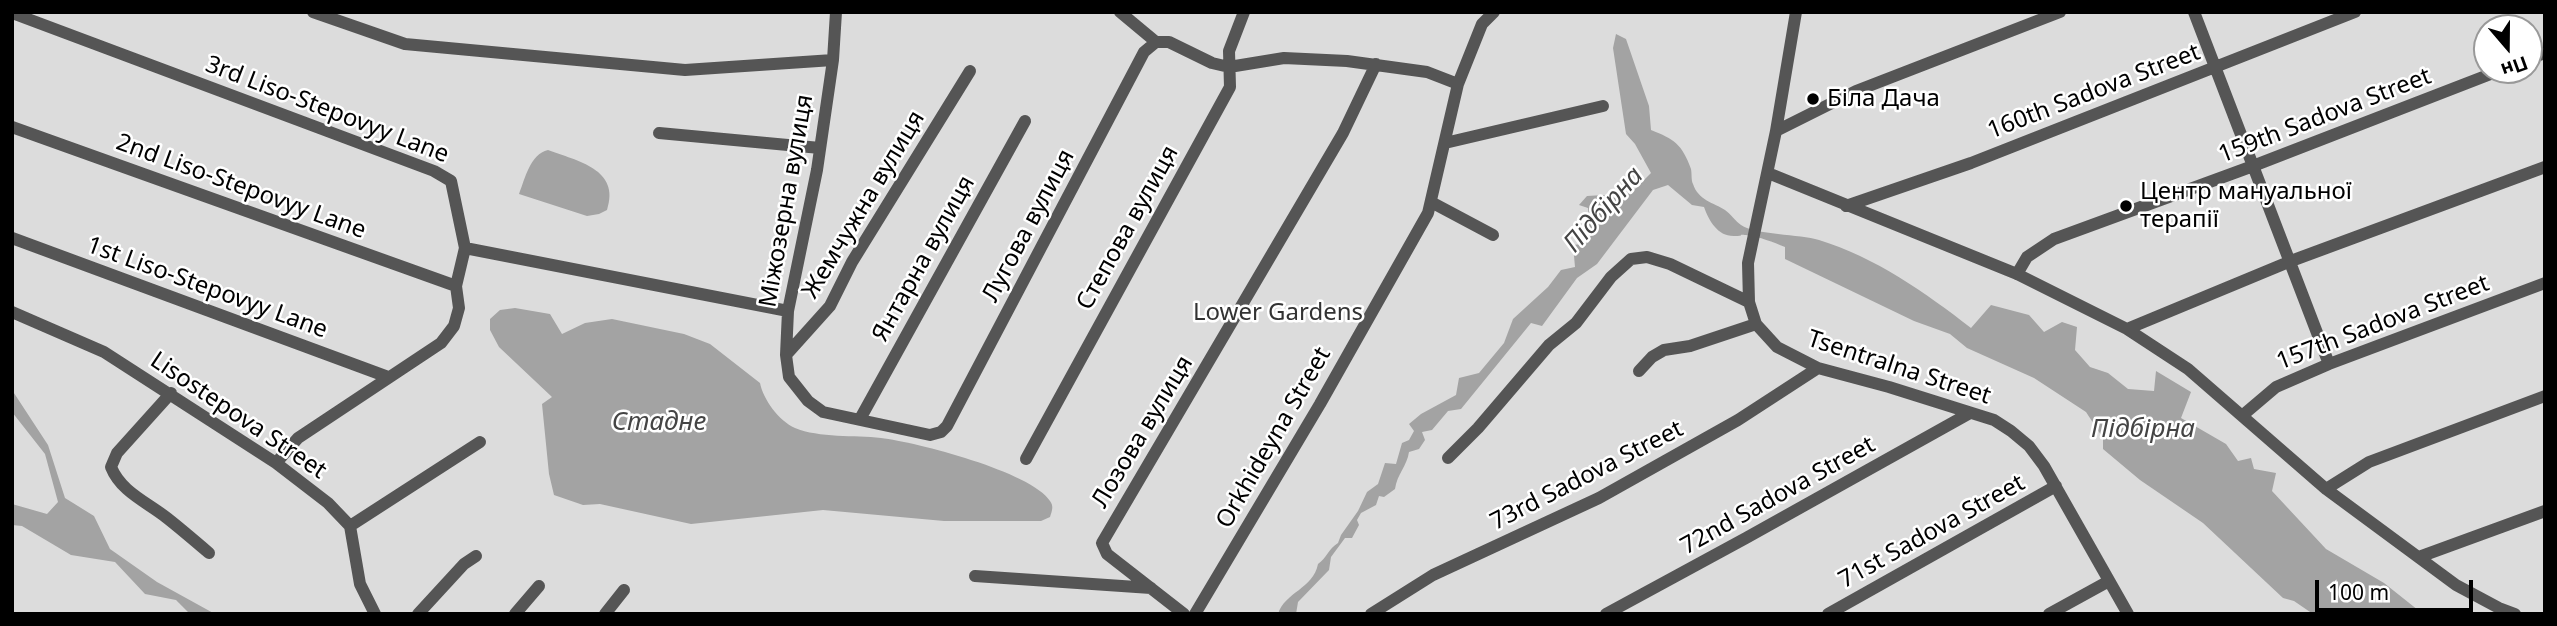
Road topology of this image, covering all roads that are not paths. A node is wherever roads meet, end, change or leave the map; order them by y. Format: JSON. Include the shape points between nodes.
{"nodes":[{"id":1,"x":313,"y":12,"type":"edge"},
{"id":2,"x":836,"y":12,"type":"edge"},
{"id":3,"x":1120,"y":12,"type":"edge"},
{"id":4,"x":1244,"y":12,"type":"edge"},
{"id":5,"x":1494,"y":12,"type":"edge"},
{"id":6,"x":1796,"y":12,"type":"edge"},
{"id":7,"x":2060,"y":12,"type":"edge"},
{"id":8,"x":2194,"y":12,"type":"edge"},
{"id":9,"x":2354,"y":12,"type":"edge"},
{"id":10,"x":12,"y":13,"type":"edge"},
{"id":11,"x":1156,"y":42,"type":"junction"},
{"id":12,"x":833,"y":60,"type":"junction"},
{"id":13,"x":1376,"y":64,"type":"junction"},
{"id":14,"x":1229,"y":67,"type":"junction"},
{"id":15,"x":2216,"y":67,"type":"junction"},
{"id":16,"x":970,"y":71,"type":"dead end"},
{"id":17,"x":2473,"y":81,"type":"edge"},
{"id":18,"x":1458,"y":83,"type":"junction"},
{"id":19,"x":1603,"y":106,"type":"dead end"},
{"id":20,"x":1025,"y":121,"type":"dead end"},
{"id":21,"x":12,"y":127,"type":"edge"},
{"id":22,"x":1776,"y":131,"type":"junction"},
{"id":23,"x":659,"y":133,"type":"dead end"},
{"id":24,"x":1445,"y":143,"type":"junction"},
{"id":25,"x":820,"y":148,"type":"junction"},
{"id":26,"x":2253,"y":166,"type":"junction"},
{"id":27,"x":2545,"y":167,"type":"edge"},
{"id":28,"x":1768,"y":173,"type":"junction"},
{"id":29,"x":1431,"y":202,"type":"junction"},
{"id":30,"x":1846,"y":206,"type":"junction"},
{"id":31,"x":1493,"y":235,"type":"dead end"},
{"id":32,"x":12,"y":237,"type":"edge"},
{"id":33,"x":465,"y":248,"type":"junction"},
{"id":34,"x":2291,"y":261,"type":"junction"},
{"id":35,"x":2017,"y":274,"type":"junction"},
{"id":36,"x":2545,"y":283,"type":"edge"},
{"id":37,"x":456,"y":286,"type":"junction"},
{"id":38,"x":1749,"y":302,"type":"junction"},
{"id":39,"x":788,"y":311,"type":"junction"},
{"id":40,"x":12,"y":312,"type":"edge"},
{"id":41,"x":1756,"y":324,"type":"junction"},
{"id":42,"x":2127,"y":329,"type":"junction"},
{"id":43,"x":786,"y":355,"type":"junction"},
{"id":44,"x":2329,"y":364,"type":"junction"},
{"id":45,"x":1818,"y":368,"type":"junction"},
{"id":46,"x":1639,"y":371,"type":"dead end"},
{"id":47,"x":388,"y":377,"type":"junction"},
{"id":48,"x":171,"y":393,"type":"junction"},
{"id":49,"x":2545,"y":397,"type":"edge"},
{"id":50,"x":1970,"y":413,"type":"junction"},
{"id":51,"x":2243,"y":415,"type":"junction"},
{"id":52,"x":860,"y":419,"type":"junction"},
{"id":53,"x":480,"y":442,"type":"dead end"},
{"id":54,"x":1026,"y":458,"type":"dead end"},
{"id":55,"x":1448,"y":458,"type":"dead end"},
{"id":56,"x":276,"y":464,"type":"junction"},
{"id":57,"x":2056,"y":486,"type":"junction"},
{"id":58,"x":2326,"y":489,"type":"junction"},
{"id":59,"x":2545,"y":511,"type":"edge"},
{"id":60,"x":350,"y":526,"type":"junction"},
{"id":61,"x":209,"y":553,"type":"dead end"},
{"id":62,"x":476,"y":556,"type":"dead end"},
{"id":63,"x":2419,"y":557,"type":"junction"},
{"id":64,"x":975,"y":576,"type":"dead end"},
{"id":65,"x":2109,"y":581,"type":"junction"},
{"id":66,"x":539,"y":586,"type":"dead end"},
{"id":67,"x":1151,"y":588,"type":"junction"},
{"id":68,"x":624,"y":590,"type":"dead end"},
{"id":69,"x":375,"y":614,"type":"edge"},
{"id":70,"x":418,"y":614,"type":"edge"},
{"id":71,"x":515,"y":614,"type":"edge"},
{"id":72,"x":605,"y":614,"type":"edge"},
{"id":73,"x":1184,"y":614,"type":"edge"},
{"id":74,"x":1195,"y":614,"type":"edge"},
{"id":75,"x":1371,"y":614,"type":"edge"},
{"id":76,"x":1606,"y":614,"type":"edge"},
{"id":77,"x":1828,"y":614,"type":"edge"},
{"id":78,"x":2049,"y":614,"type":"edge"},
{"id":79,"x":2128,"y":614,"type":"edge"},
{"id":80,"x":2515,"y":614,"type":"edge"}],
"edges":[{"from":1,"to":12,"type":"street","via":[[405,44],[565,59],[685,70]]},
{"from":2,"to":12,"type":"street","name":"Міжозерна вулиця"},
{"from":3,"to":11,"type":"street"},
{"from":4,"to":14,"type":"street","name":"Степова вулиця","via":[[1229,51]]},
{"from":5,"to":18,"type":"street","name":"Orkhideyna Street","via":[[1482,24]]},
{"from":6,"to":22,"type":"street","name":"Tsentralna Street"},
{"from":7,"to":22,"type":"street","via":[[1856,91]]},
{"from":8,"to":15,"type":"street"},
{"from":9,"to":15,"type":"street","name":"160th Sadova Street"},
{"from":10,"to":33,"type":"street","name":"3rd Liso-Stepovyy Lane","via":[[434,171],[451,181]]},
{"from":11,"to":14,"type":"street","via":[[1169,42]]},
{"from":11,"to":52,"type":"street","name":"Лугова вулиця","via":[[1144,52],[947,426],[930,435]]},
{"from":12,"to":25,"type":"street","name":"Міжозерна вулиця"},
{"from":13,"to":14,"type":"street","via":[[1284,58]]},
{"from":13,"to":18,"type":"street","via":[[1427,72]]},
{"from":13,"to":67,"type":"street","name":"Лозова вулиця","via":[[1343,133],[1102,543],[1107,554]]},
{"from":14,"to":54,"type":"street","name":"Степова вулиця","via":[[1230,87]]},
{"from":15,"to":26,"type":"street"},
{"from":15,"to":30,"type":"street","name":"160th Sadova Street","via":[[1971,163]]},
{"from":16,"to":43,"type":"street","name":"Жемчужна вулиця","via":[[852,262],[830,306]]},
{"from":17,"to":26,"type":"street","name":"159th Sadova Street"},
{"from":18,"to":24,"type":"street","name":"Orkhideyna Street"},
{"from":19,"to":24,"type":"street"},
{"from":20,"to":52,"type":"street","name":"Янтарна вулиця"},
{"from":21,"to":37,"type":"street","name":"2nd Liso-Stepovyy Lane"},
{"from":22,"to":28,"type":"street","name":"Tsentralna Street"},
{"from":23,"to":25,"type":"street"},
{"from":24,"to":29,"type":"street","name":"Orkhideyna Street"},
{"from":25,"to":39,"type":"street","name":"Міжозерна вулиця"},
{"from":26,"to":34,"type":"street"},
{"from":26,"to":35,"type":"street","name":"159th Sadova Street","via":[[2054,239],[2027,257]]},
{"from":27,"to":34,"type":"street"},
{"from":28,"to":30,"type":"street"},
{"from":28,"to":38,"type":"street","name":"Tsentralna Street","via":[[1748,263]]},
{"from":29,"to":31,"type":"street"},
{"from":29,"to":74,"type":"street","name":"Orkhideyna Street","via":[[1320,404]]},
{"from":30,"to":35,"type":"street"},
{"from":32,"to":47,"type":"street","name":"1st Liso-Stepovyy Lane"},
{"from":33,"to":37,"type":"street"},
{"from":33,"to":39,"type":"street"},
{"from":34,"to":42,"type":"street"},
{"from":34,"to":44,"type":"street"},
{"from":35,"to":42,"type":"street"},
{"from":36,"to":44,"type":"street","name":"157th Sadova Street"},
{"from":37,"to":47,"type":"street","via":[[459,308],[454,326],[440,343]]},
{"from":38,"to":41,"type":"street","name":"Tsentralna Street"},
{"from":38,"to":55,"type":"street","via":[[1670,264],[1647,257],[1631,259]]},
{"from":39,"to":43,"type":"street","name":"Міжозерна вулиця"},
{"from":40,"to":48,"type":"street","name":"Lisostepova Street","via":[[104,352]]},
{"from":41,"to":45,"type":"street","name":"Tsentralna Street","via":[[1777,347]]},
{"from":41,"to":46,"type":"street","via":[[1690,346],[1664,349]]},
{"from":42,"to":51,"type":"street","via":[[2188,369]]},
{"from":43,"to":52,"type":"street","name":"Міжозерна вулиця","via":[[789,377],[800,394],[823,412]]},
{"from":44,"to":51,"type":"street","name":"157th Sadova Street","via":[[2276,387]]},
{"from":45,"to":50,"type":"street","name":"Tsentralna Street"},
{"from":45,"to":75,"type":"street","name":"73rd Sadova Street","via":[[1738,420],[1610,491],[1433,575]]},
{"from":47,"to":56,"type":"street","via":[[298,438]]},
{"from":48,"to":56,"type":"street","name":"Lisostepova Street"},
{"from":48,"to":61,"type":"street","via":[[117,453],[111,467],[123,486]]},
{"from":49,"to":58,"type":"street","via":[[2369,462]]},
{"from":50,"to":57,"type":"street","name":"Tsentralna Street","via":[[1994,420],[2029,446]]},
{"from":50,"to":76,"type":"street","name":"72nd Sadova Street"},
{"from":51,"to":58,"type":"street"},
{"from":53,"to":60,"type":"street"},
{"from":56,"to":60,"type":"street","name":"Lisostepova Street","via":[[328,503]]},
{"from":57,"to":65,"type":"street","name":"Tsentralna Street"},
{"from":57,"to":77,"type":"street","name":"71st Sadova Street"},
{"from":58,"to":63,"type":"street"},
{"from":59,"to":63,"type":"street"},
{"from":60,"to":69,"type":"street","via":[[360,584]]},
{"from":62,"to":70,"type":"street"},
{"from":63,"to":80,"type":"street","via":[[2456,585]]},
{"from":64,"to":67,"type":"street"},
{"from":65,"to":78,"type":"street"},
{"from":65,"to":79,"type":"street","name":"Tsentralna Street"},
{"from":66,"to":71,"type":"street"},
{"from":67,"to":73,"type":"street","name":"Лозова вулиця"},
{"from":68,"to":72,"type":"street"}]}
